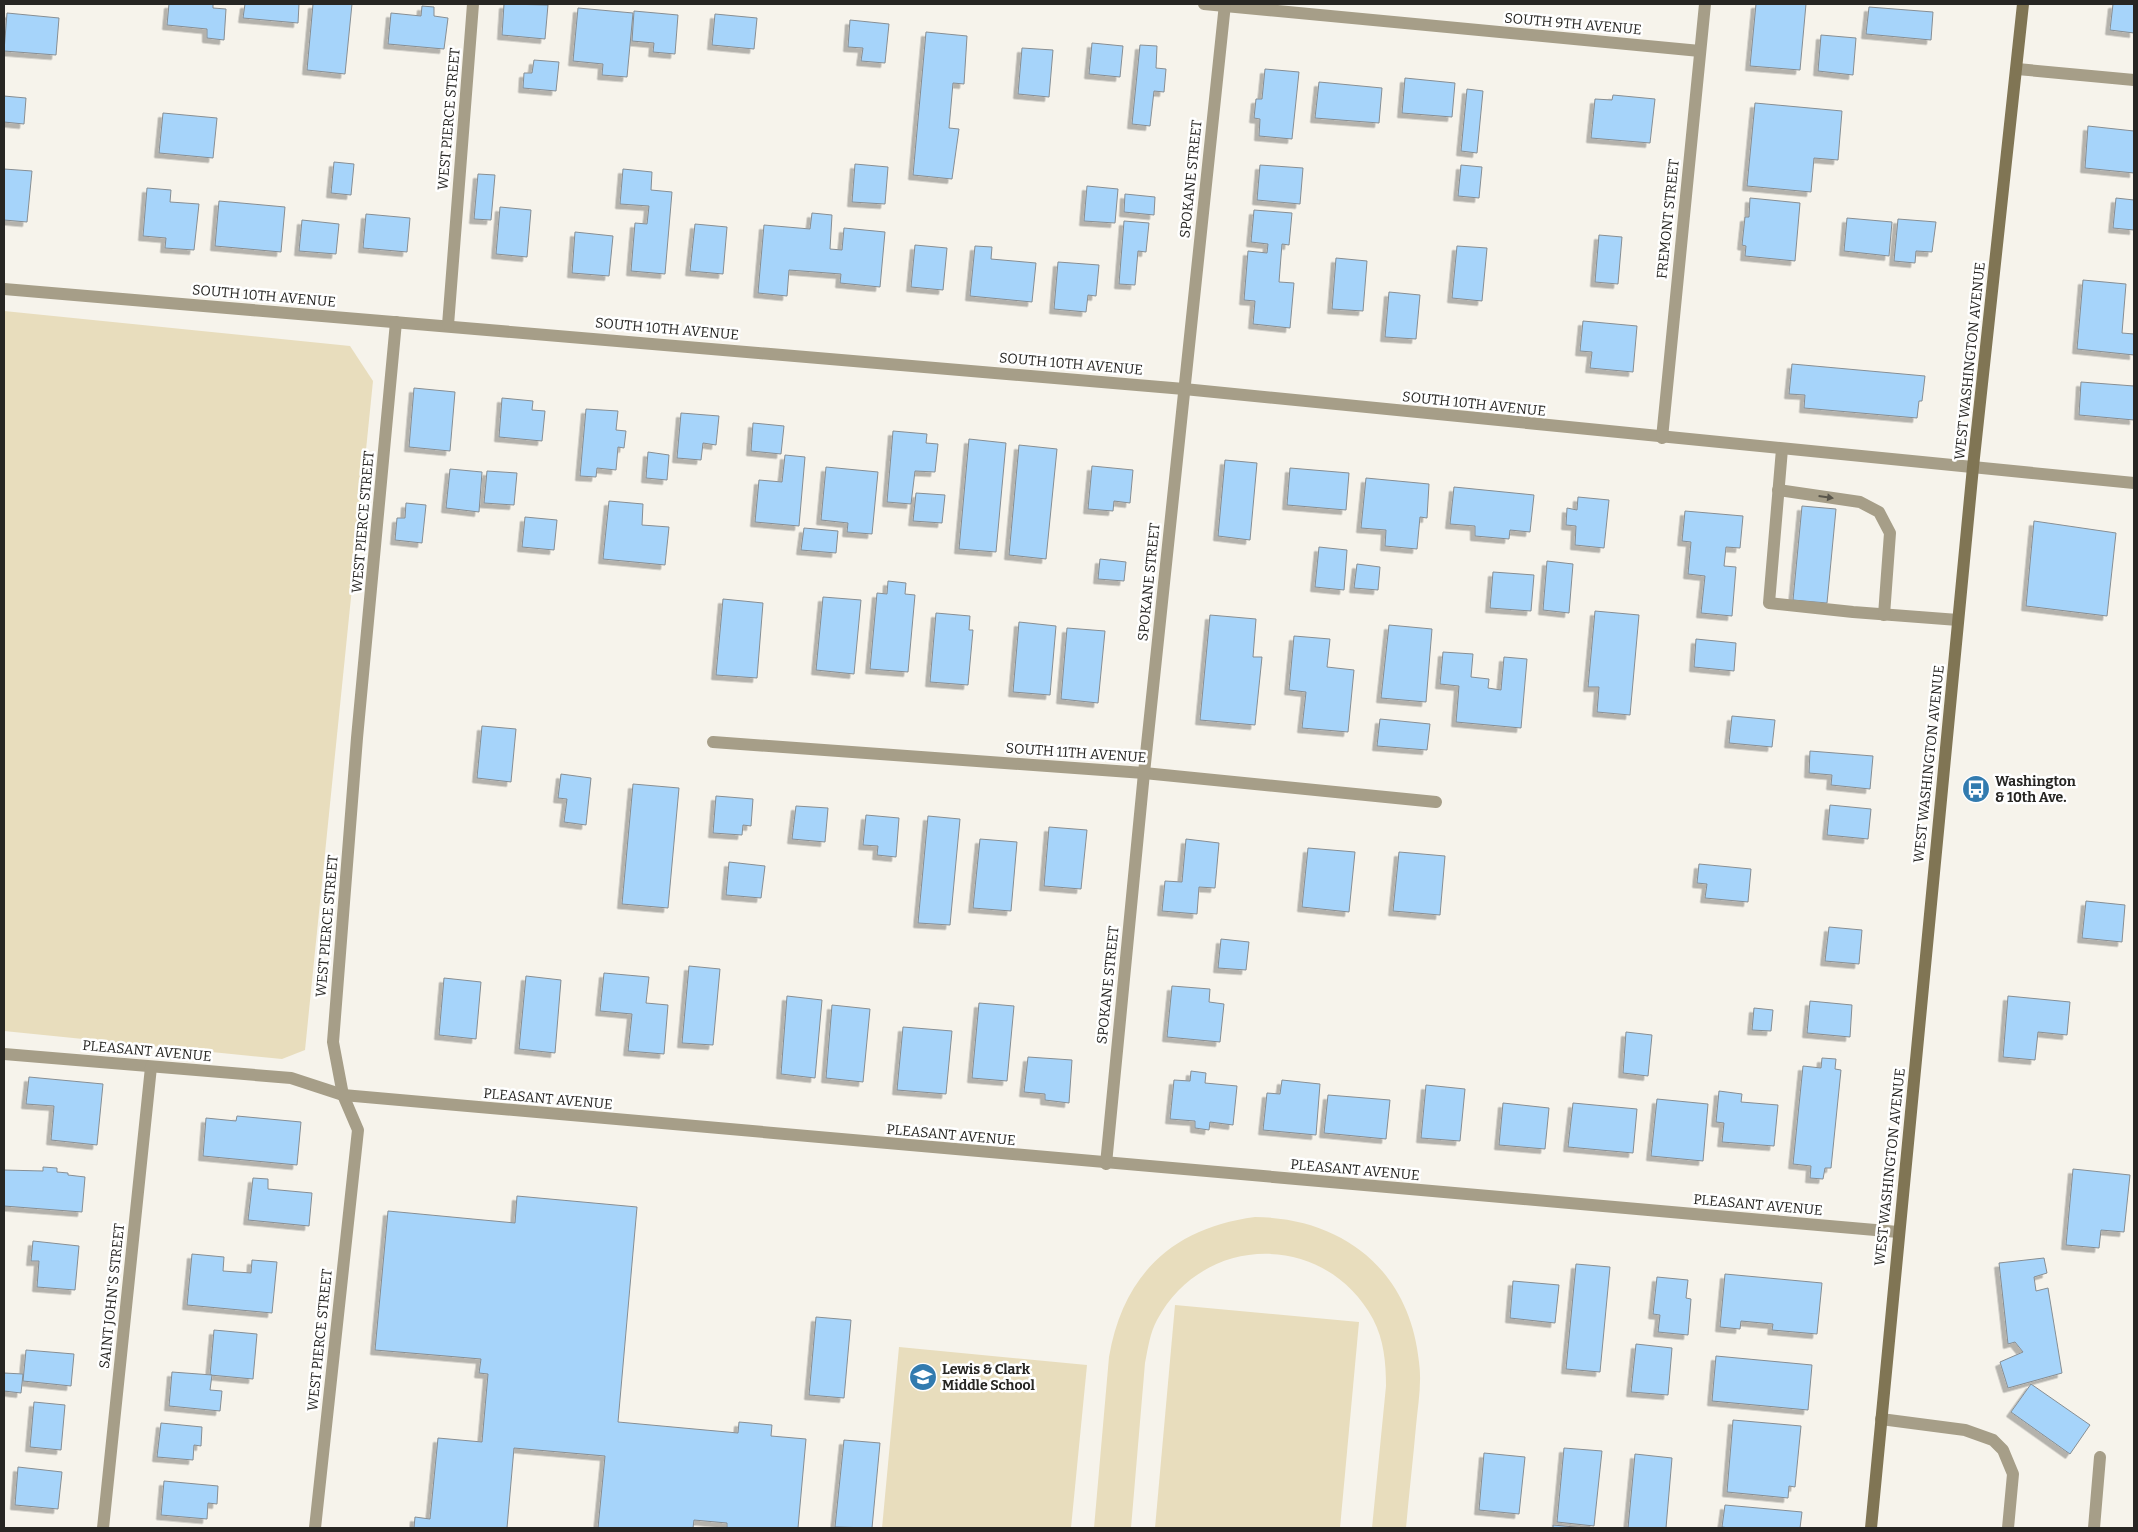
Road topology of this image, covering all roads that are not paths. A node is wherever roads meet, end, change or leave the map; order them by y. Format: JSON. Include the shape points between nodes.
{"nodes":[{"id":1,"x":474,"y":4,"type":"edge"},
{"id":2,"x":1204,"y":4,"type":"edge"},
{"id":3,"x":1705,"y":4,"type":"edge"},
{"id":4,"x":2023,"y":4,"type":"edge"},
{"id":5,"x":1225,"y":5,"type":"edge"},
{"id":6,"x":1700,"y":51,"type":"junction"},
{"id":7,"x":2018,"y":69,"type":"junction"},
{"id":8,"x":2134,"y":80,"type":"edge"},
{"id":9,"x":4,"y":289,"type":"edge"},
{"id":10,"x":396,"y":322,"type":"junction"},
{"id":11,"x":448,"y":326,"type":"junction"},
{"id":12,"x":1184,"y":389,"type":"junction"},
{"id":13,"x":1662,"y":438,"type":"junction"},
{"id":14,"x":1782,"y":449,"type":"junction"},
{"id":15,"x":1973,"y":467,"type":"junction"},
{"id":16,"x":2134,"y":483,"type":"edge"},
{"id":17,"x":1778,"y":490,"type":"junction"},
{"id":18,"x":1884,"y":615,"type":"junction"},
{"id":19,"x":1958,"y":620,"type":"junction"},
{"id":20,"x":713,"y":742,"type":"dead end"},
{"id":21,"x":1144,"y":773,"type":"junction"},
{"id":22,"x":1436,"y":802,"type":"dead end"},
{"id":23,"x":4,"y":1054,"type":"edge"},
{"id":24,"x":151,"y":1068,"type":"junction"},
{"id":25,"x":343,"y":1095,"type":"junction"},
{"id":26,"x":1106,"y":1164,"type":"junction"},
{"id":27,"x":1898,"y":1232,"type":"junction"},
{"id":28,"x":1881,"y":1419,"type":"junction"},
{"id":29,"x":2100,"y":1457,"type":"dead end"},
{"id":30,"x":103,"y":1528,"type":"edge"},
{"id":31,"x":315,"y":1528,"type":"edge"},
{"id":32,"x":1870,"y":1528,"type":"edge"},
{"id":33,"x":2008,"y":1528,"type":"edge"},
{"id":34,"x":2094,"y":1528,"type":"edge"}],
"edges":[{"from":1,"to":11,"type":"street","name":"WEST PIERCE STREET"},
{"from":2,"to":5,"type":"street","name":"SOUTH 9TH AVENUE"},
{"from":3,"to":6,"type":"street","name":"FREMONT STREET"},
{"from":4,"to":7,"type":"main road","name":"WEST WASHINGTON AVENUE"},
{"from":5,"to":6,"type":"street","name":"SOUTH 9TH AVENUE"},
{"from":5,"to":12,"type":"street","name":"SPOKANE STREET"},
{"from":6,"to":13,"type":"street","name":"FREMONT STREET"},
{"from":7,"to":8,"type":"street"},
{"from":7,"to":15,"type":"main road","name":"WEST WASHINGTON AVENUE"},
{"from":9,"to":10,"type":"street","name":"SOUTH 10TH AVENUE"},
{"from":10,"to":11,"type":"street","name":"SOUTH 10TH AVENUE"},
{"from":10,"to":25,"type":"street","name":"WEST PIERCE STREET","via":[[357,738],[333,1042]]},
{"from":11,"to":12,"type":"street","name":"SOUTH 10TH AVENUE"},
{"from":12,"to":13,"type":"street","name":"SOUTH 10TH AVENUE"},
{"from":12,"to":21,"type":"street","name":"SPOKANE STREET"},
{"from":13,"to":14,"type":"street","name":"SOUTH 10TH AVENUE"},
{"from":14,"to":15,"type":"street","name":"SOUTH 10TH AVENUE"},
{"from":14,"to":17,"type":"street"},
{"from":15,"to":16,"type":"street","name":"SOUTH 10TH AVENUE"},
{"from":15,"to":19,"type":"main road","name":"WEST WASHINGTON AVENUE"},
{"from":17,"to":18,"type":"street","one_way":true,"via":[[1860,502],[1879,512],[1890,533]]},
{"from":17,"to":18,"type":"street","via":[[1769,603]]},
{"from":18,"to":19,"type":"street"},
{"from":19,"to":27,"type":"main road","name":"WEST WASHINGTON AVENUE"},
{"from":20,"to":21,"type":"street","name":"SOUTH 11TH AVENUE"},
{"from":21,"to":22,"type":"street","name":"SOUTH 11TH AVENUE"},
{"from":21,"to":26,"type":"street","name":"SPOKANE STREET"},
{"from":23,"to":24,"type":"street","name":"PLEASANT AVENUE"},
{"from":24,"to":25,"type":"street","name":"PLEASANT AVENUE","via":[[291,1078]]},
{"from":24,"to":30,"type":"street","name":"SAINT JOHN'S STREET"},
{"from":25,"to":26,"type":"street","name":"PLEASANT AVENUE"},
{"from":25,"to":31,"type":"street","name":"WEST PIERCE STREET","via":[[358,1130]]},
{"from":26,"to":27,"type":"street","name":"PLEASANT AVENUE"},
{"from":27,"to":28,"type":"main road","name":"WEST WASHINGTON AVENUE"},
{"from":28,"to":32,"type":"main road","name":"WEST WASHINGTON AVENUE"},
{"from":28,"to":33,"type":"street","via":[[1965,1430],[1993,1440],[2004,1450],[2013,1474]]},
{"from":29,"to":34,"type":"street"}]}
